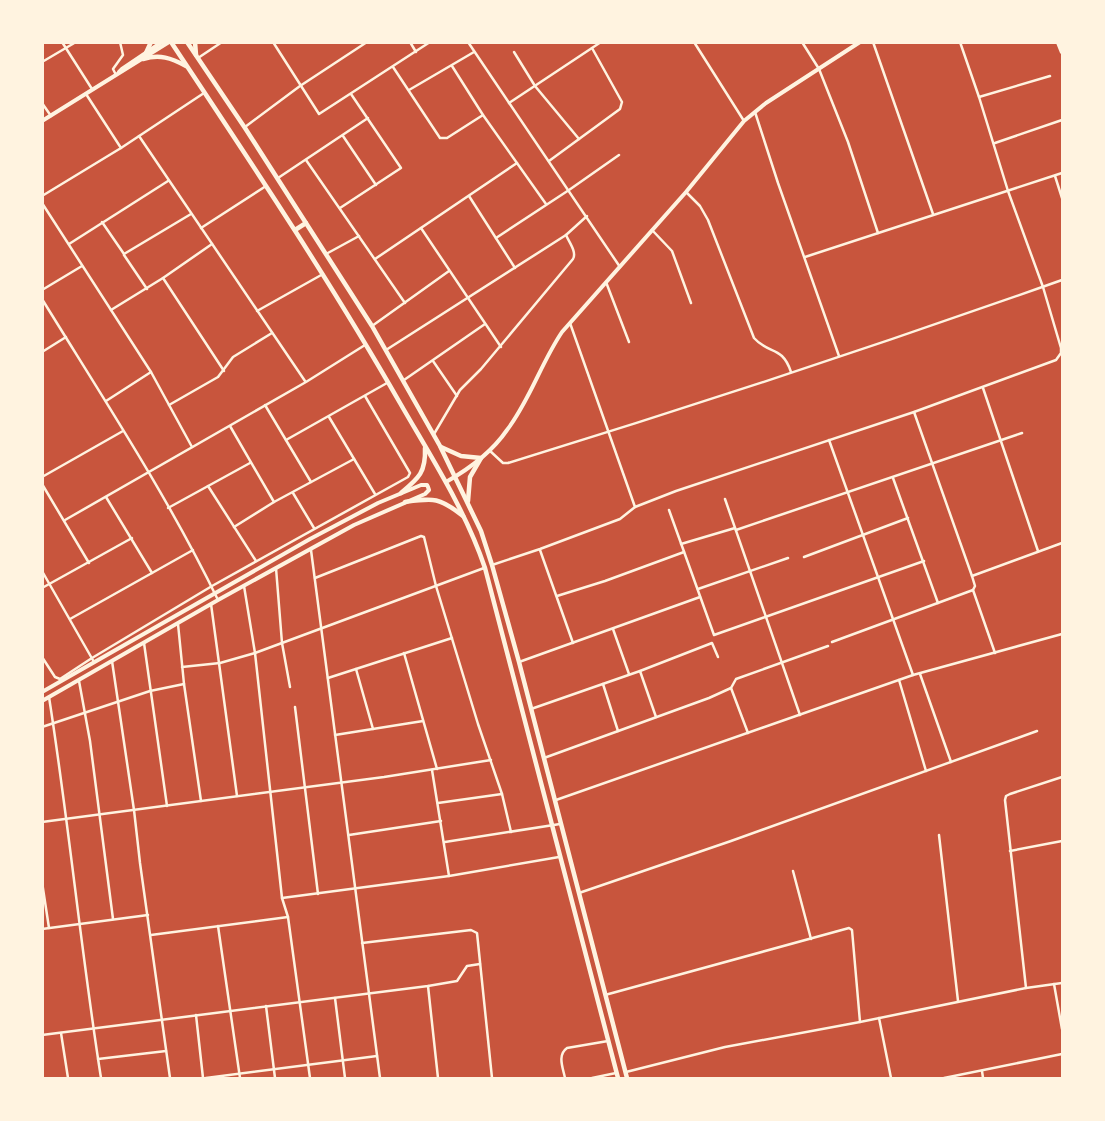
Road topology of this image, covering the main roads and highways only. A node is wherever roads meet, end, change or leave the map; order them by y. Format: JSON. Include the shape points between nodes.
{"nodes":[{"id":1,"x":152,"y":42,"type":"edge"},
{"id":2,"x":162,"y":42,"type":"edge"},
{"id":3,"x":170,"y":42,"type":"edge"},
{"id":4,"x":188,"y":42,"type":"edge"},
{"id":5,"x":195,"y":42,"type":"edge"},
{"id":6,"x":860,"y":42,"type":"edge"},
{"id":7,"x":1058,"y":42,"type":"edge"},
{"id":8,"x":1062,"y":52,"type":"edge"},
{"id":9,"x":146,"y":53,"type":"junction"},
{"id":10,"x":197,"y":57,"type":"junction"},
{"id":11,"x":143,"y":59,"type":"junction"},
{"id":12,"x":187,"y":67,"type":"junction"},
{"id":13,"x":118,"y":74,"type":"junction"},
{"id":14,"x":42,"y":121,"type":"edge"},
{"id":15,"x":306,"y":223,"type":"junction"},
{"id":16,"x":295,"y":230,"type":"junction"},
{"id":17,"x":424,"y":446,"type":"junction"},
{"id":18,"x":440,"y":446,"type":"junction"},
{"id":19,"x":481,"y":458,"type":"junction"},
{"id":20,"x":455,"y":477,"type":"junction"},
{"id":21,"x":446,"y":482,"type":"junction"},
{"id":22,"x":401,"y":494,"type":"junction"},
{"id":23,"x":405,"y":502,"type":"junction"},
{"id":24,"x":468,"y":502,"type":"junction"},
{"id":25,"x":465,"y":518,"type":"junction"},
{"id":26,"x":42,"y":692,"type":"edge"},
{"id":27,"x":42,"y":701,"type":"edge"},
{"id":28,"x":617,"y":1076,"type":"edge"},
{"id":29,"x":627,"y":1078,"type":"edge"}],
"edges":[{"from":1,"to":9,"type":"main road"},
{"from":2,"to":9,"type":"main road"},
{"from":3,"to":11,"type":"main road"},
{"from":3,"to":12,"type":"main road"},
{"from":4,"to":10,"type":"main road"},
{"from":5,"to":10,"type":"main road"},
{"from":6,"to":19,"type":"main road","via":[[744,121],[570,324],[549,352],[508,429]]},
{"from":7,"to":8,"type":"main road"},
{"from":9,"to":13,"type":"main road"},
{"from":10,"to":15,"type":"main road"},
{"from":11,"to":12,"type":"main road","via":[[167,57]]},
{"from":11,"to":13,"type":"main road"},
{"from":12,"to":16,"type":"main road"},
{"from":13,"to":14,"type":"main road"},
{"from":15,"to":16,"type":"main road"},
{"from":15,"to":18,"type":"main road","via":[[372,326]]},
{"from":16,"to":17,"type":"main road","via":[[367,344]]},
{"from":17,"to":21,"type":"main road"},
{"from":17,"to":22,"type":"main road","via":[[422,473]]},
{"from":18,"to":19,"type":"main road","via":[[461,456]]},
{"from":18,"to":20,"type":"main road"},
{"from":19,"to":20,"type":"main road"},
{"from":19,"to":24,"type":"main road","via":[[470,477]]},
{"from":20,"to":21,"type":"main road"},
{"from":20,"to":24,"type":"main road"},
{"from":21,"to":25,"type":"main road"},
{"from":22,"to":23,"type":"main road","via":[[421,485],[428,487],[425,494]]},
{"from":22,"to":26,"type":"main road","via":[[350,518]]},
{"from":23,"to":25,"type":"main road","via":[[434,499]]},
{"from":23,"to":27,"type":"main road","via":[[354,525]]},
{"from":24,"to":29,"type":"main road","via":[[492,565],[519,662]]},
{"from":25,"to":28,"type":"main road","via":[[485,568]]}]}
